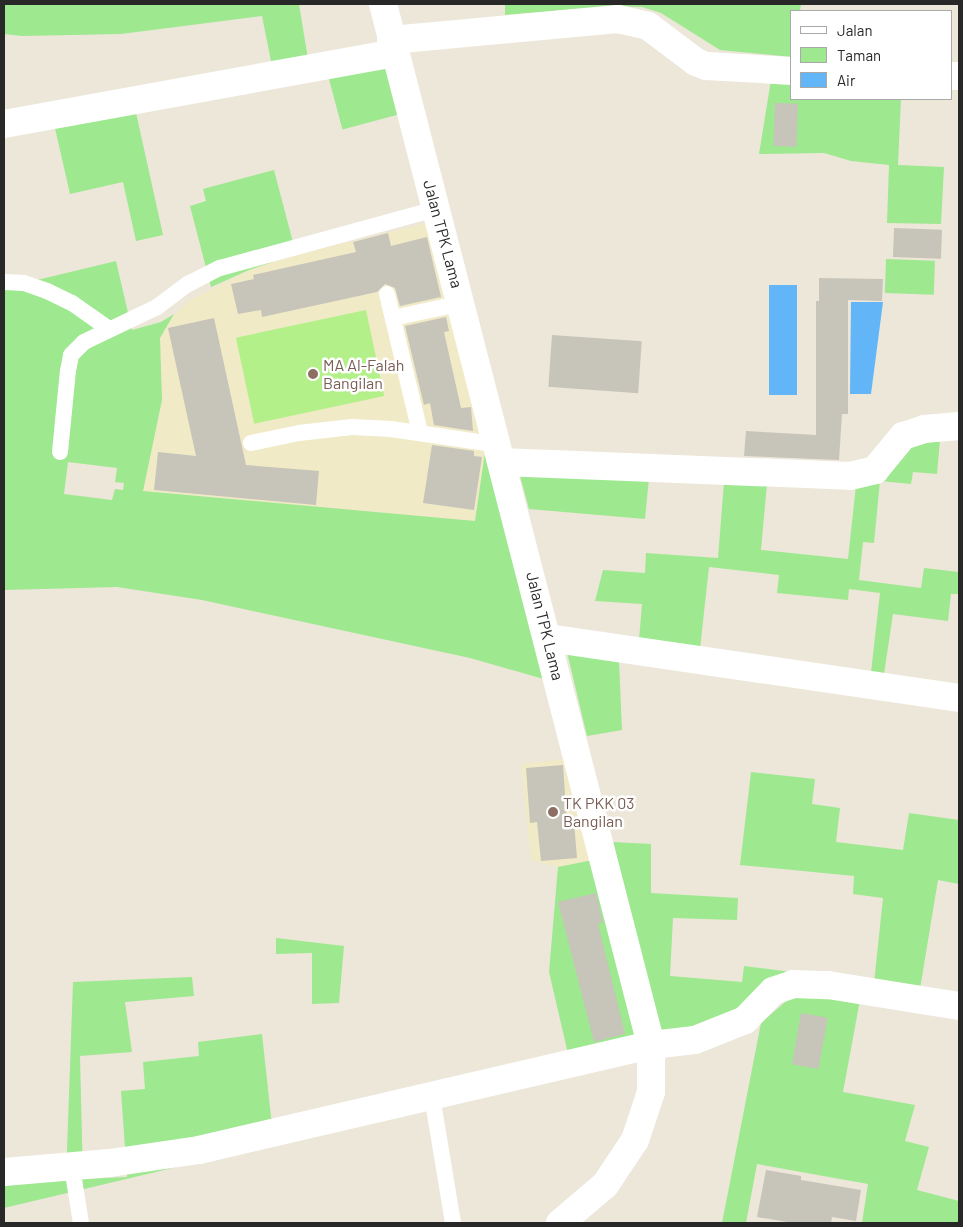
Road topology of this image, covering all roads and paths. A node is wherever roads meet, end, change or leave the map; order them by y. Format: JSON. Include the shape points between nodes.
{"nodes":[{"id":1,"x":383,"y":4,"type":"edge"},
{"id":2,"x":393,"y":46,"type":"junction"},
{"id":3,"x":790,"y":71,"type":"edge"},
{"id":4,"x":4,"y":124,"type":"edge"},
{"id":5,"x":436,"y":209,"type":"junction"},
{"id":6,"x":4,"y":282,"type":"edge"},
{"id":7,"x":387,"y":294,"type":"dead end"},
{"id":8,"x":448,"y":306,"type":"dead end"},
{"id":9,"x":393,"y":318,"type":"junction"},
{"id":10,"x":109,"y":329,"type":"junction"},
{"id":11,"x":959,"y":426,"type":"edge"},
{"id":12,"x":420,"y":433,"type":"junction"},
{"id":13,"x":251,"y":443,"type":"dead end"},
{"id":14,"x":60,"y":452,"type":"dead end"},
{"id":15,"x":501,"y":454,"type":"junction"},
{"id":16,"x":548,"y":638,"type":"junction"},
{"id":17,"x":959,"y":698,"type":"edge"},
{"id":18,"x":959,"y":1006,"type":"edge"},
{"id":19,"x":652,"y":1045,"type":"junction"},
{"id":20,"x":432,"y":1096,"type":"junction"},
{"id":21,"x":72,"y":1167,"type":"junction"},
{"id":22,"x":4,"y":1172,"type":"edge"},
{"id":23,"x":81,"y":1223,"type":"edge"},
{"id":24,"x":453,"y":1223,"type":"edge"},
{"id":25,"x":560,"y":1223,"type":"edge"}],
"edges":[{"from":1,"to":2,"type":"street","name":"Jalan TPK Lama"},
{"from":2,"to":3,"type":"street","via":[[618,19],[648,26],[706,66]]},
{"from":2,"to":4,"type":"street"},
{"from":2,"to":5,"type":"street","name":"Jalan TPK Lama"},
{"from":5,"to":10,"type":"lane","via":[[220,268],[188,284],[157,307]]},
{"from":5,"to":15,"type":"street","name":"Jalan TPK Lama"},
{"from":6,"to":10,"type":"lane","via":[[47,291],[72,303]]},
{"from":7,"to":9,"type":"lane"},
{"from":8,"to":9,"type":"lane"},
{"from":9,"to":12,"type":"lane"},
{"from":10,"to":14,"type":"lane","via":[[84,342],[71,355]]},
{"from":11,"to":15,"type":"street","via":[[924,429],[904,436],[875,470],[850,476]]},
{"from":12,"to":13,"type":"lane","via":[[352,427],[298,433]]},
{"from":12,"to":15,"type":"lane"},
{"from":15,"to":16,"type":"street","name":"Jalan TPK Lama"},
{"from":16,"to":17,"type":"street"},
{"from":16,"to":19,"type":"street","name":"Jalan TPK Lama"},
{"from":18,"to":19,"type":"street","via":[[828,985],[793,984],[774,991],[745,1020],[729,1029],[696,1040]]},
{"from":19,"to":20,"type":"street"},
{"from":19,"to":25,"type":"street","name":"Jalan TPK Lama","via":[[651,1092],[636,1140],[605,1185]]},
{"from":20,"to":21,"type":"street","via":[[199,1150]]},
{"from":20,"to":24,"type":"lane"},
{"from":21,"to":22,"type":"street"},
{"from":21,"to":23,"type":"lane"}]}
